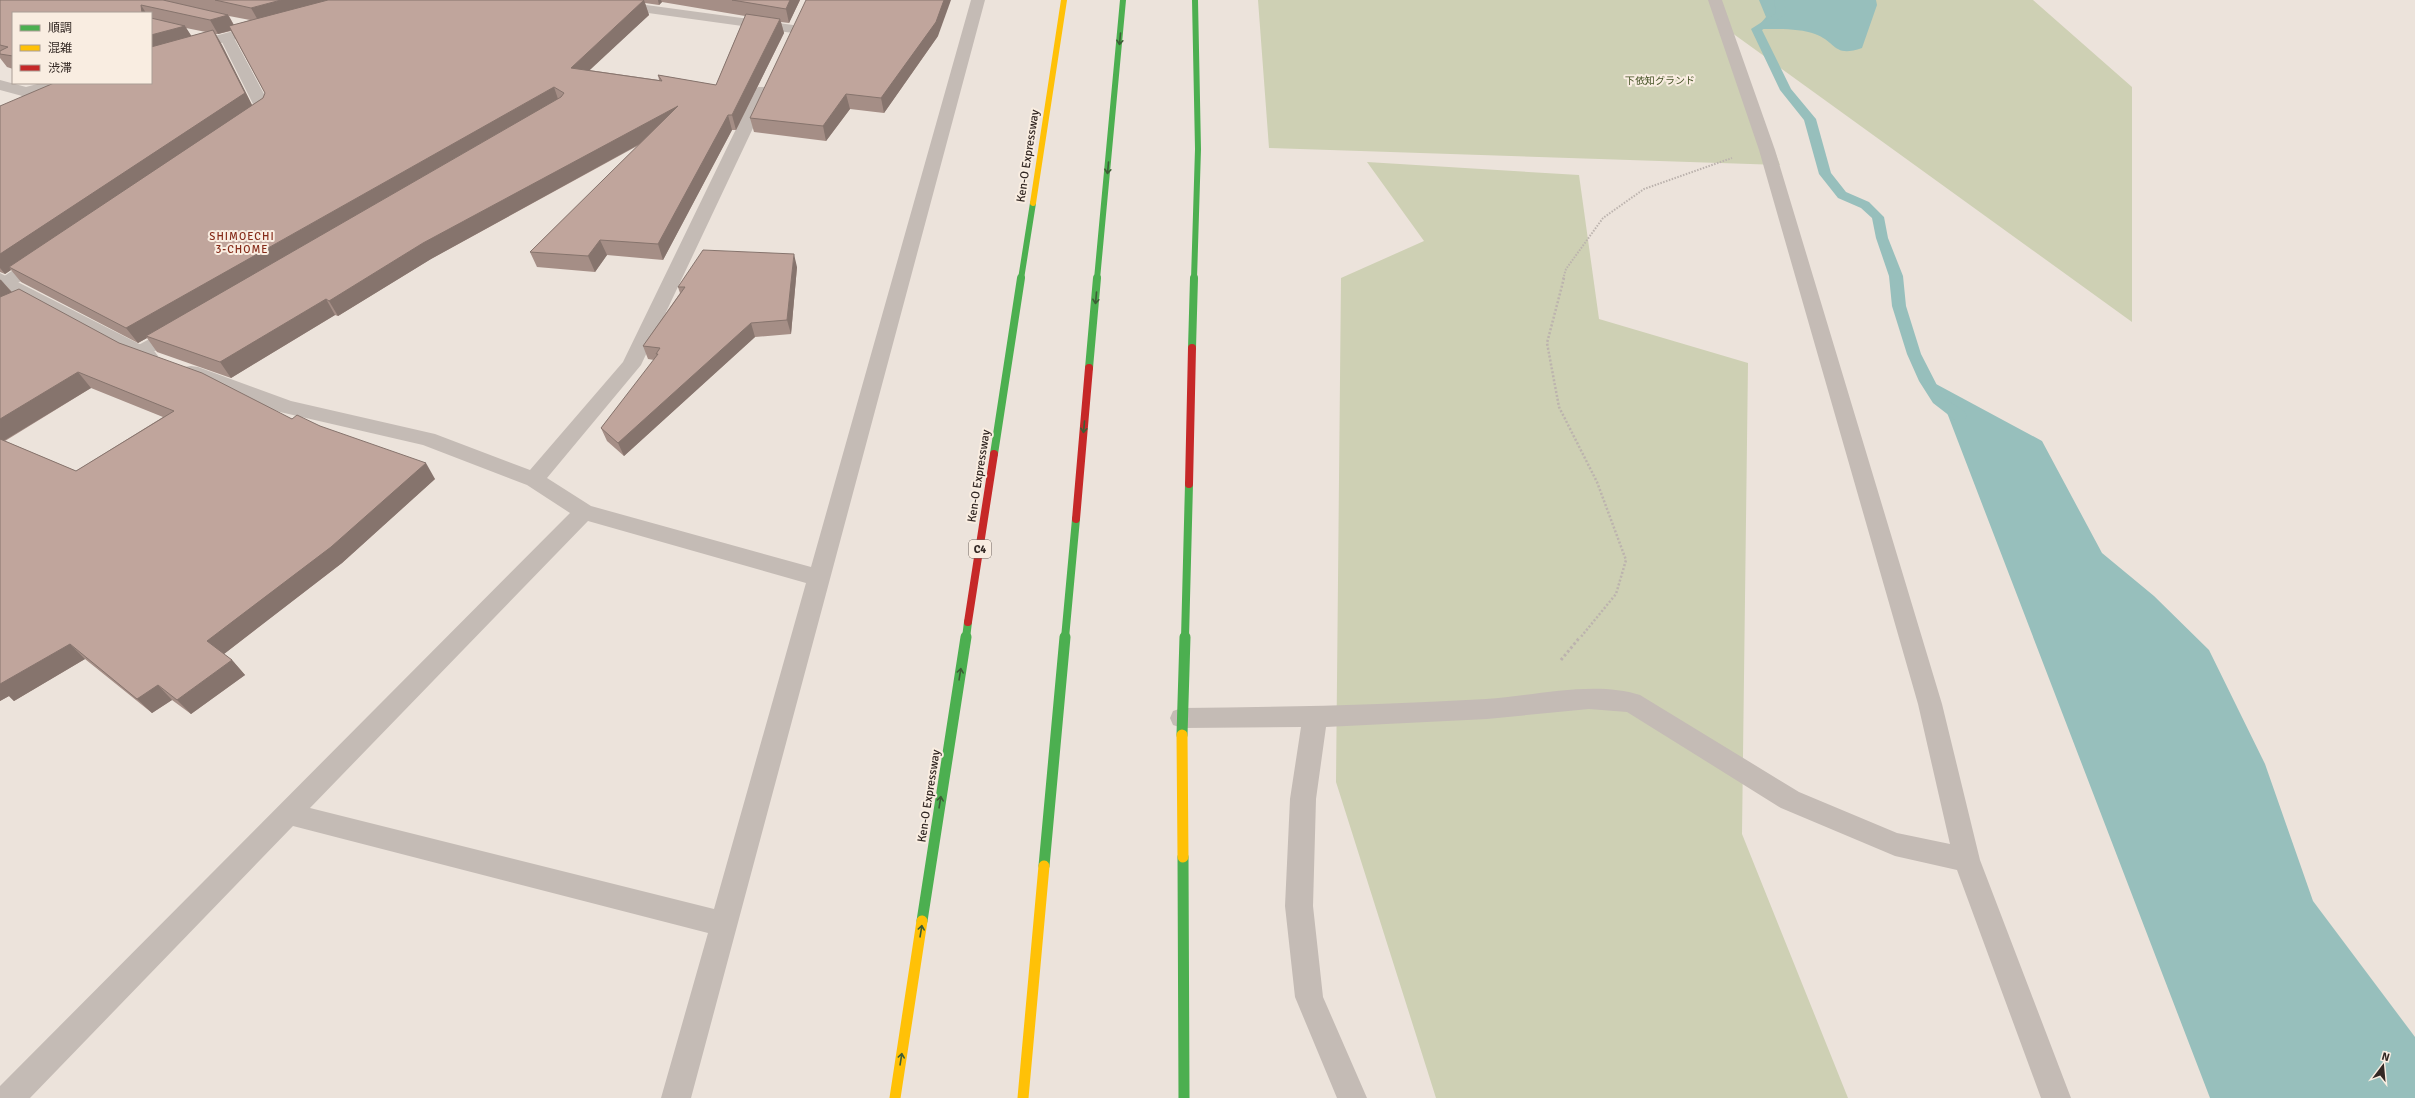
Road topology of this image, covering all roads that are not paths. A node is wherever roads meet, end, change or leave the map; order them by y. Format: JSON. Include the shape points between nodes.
{"nodes":[{"id":1,"x":978,"y":0,"type":"edge"},
{"id":2,"x":1064,"y":0,"type":"edge"},
{"id":3,"x":1123,"y":0,"type":"edge"},
{"id":4,"x":1195,"y":0,"type":"edge"},
{"id":5,"x":1715,"y":0,"type":"edge"},
{"id":6,"x":606,"y":3,"type":"edge"},
{"id":7,"x":274,"y":25,"type":"edge"},
{"id":8,"x":793,"y":30,"type":"edge"},
{"id":9,"x":189,"y":33,"type":"edge"},
{"id":10,"x":225,"y":33,"type":"junction"},
{"id":11,"x":152,"y":58,"type":"edge"},
{"id":12,"x":772,"y":72,"type":"edge"},
{"id":13,"x":54,"y":84,"type":"edge"},
{"id":14,"x":0,"y":85,"type":"edge"},
{"id":15,"x":231,"y":131,"type":"edge"},
{"id":16,"x":53,"y":251,"type":"edge"},
{"id":17,"x":3,"y":281,"type":"edge"},
{"id":18,"x":30,"y":296,"type":"junction"},
{"id":19,"x":12,"y":306,"type":"edge"},
{"id":20,"x":193,"y":321,"type":"edge"},
{"id":21,"x":138,"y":353,"type":"junction"},
{"id":22,"x":534,"y":480,"type":"junction"},
{"id":23,"x":584,"y":512,"type":"junction"},
{"id":24,"x":818,"y":578,"type":"junction"},
{"id":25,"x":1315,"y":717,"type":"junction"},
{"id":26,"x":1182,"y":718,"type":"junction"},
{"id":27,"x":288,"y":814,"type":"junction"},
{"id":28,"x":1967,"y":860,"type":"junction"},
{"id":29,"x":723,"y":924,"type":"junction"},
{"id":30,"x":9,"y":1098,"type":"edge"},
{"id":31,"x":676,"y":1098,"type":"edge"},
{"id":32,"x":895,"y":1098,"type":"edge"},
{"id":33,"x":1022,"y":1098,"type":"edge"},
{"id":34,"x":1184,"y":1098,"type":"edge"},
{"id":35,"x":1352,"y":1098,"type":"edge"},
{"id":36,"x":2056,"y":1098,"type":"edge"}],
"edges":[{"from":1,"to":24,"type":"street"},
{"from":32,"to":2,"type":"main road","name":"Ken-O Expressway","number":"C4","one_way":true},
{"from":3,"to":33,"type":"main road","one_way":true},
{"from":4,"to":26,"type":"main road","via":[[1198,149]]},
{"from":5,"to":28,"type":"street","via":[[1767,150],[1930,704]]},
{"from":6,"to":8,"type":"street"},
{"from":7,"to":10,"type":"street"},
{"from":9,"to":10,"type":"street"},
{"from":10,"to":11,"type":"street"},
{"from":10,"to":15,"type":"street","via":[[264,109]]},
{"from":12,"to":22,"type":"street","via":[[631,365]]},
{"from":13,"to":14,"type":"street","via":[[26,92]]},
{"from":16,"to":17,"type":"street"},
{"from":17,"to":18,"type":"street"},
{"from":18,"to":19,"type":"street"},
{"from":18,"to":21,"type":"street"},
{"from":20,"to":21,"type":"street"},
{"from":21,"to":22,"type":"street","via":[[287,407],[428,439]]},
{"from":22,"to":23,"type":"street"},
{"from":23,"to":24,"type":"street"},
{"from":23,"to":27,"type":"street"},
{"from":24,"to":29,"type":"street"},
{"from":25,"to":26,"type":"street"},
{"from":25,"to":28,"type":"street","via":[[1487,709],[1589,699],[1631,702],[1790,800],[1895,844]]},
{"from":25,"to":35,"type":"street","via":[[1303,799],[1299,906],[1309,997]]},
{"from":26,"to":34,"type":"main road"},
{"from":27,"to":29,"type":"street"},
{"from":27,"to":30,"type":"street"},
{"from":28,"to":36,"type":"street"},
{"from":29,"to":31,"type":"street"}]}
